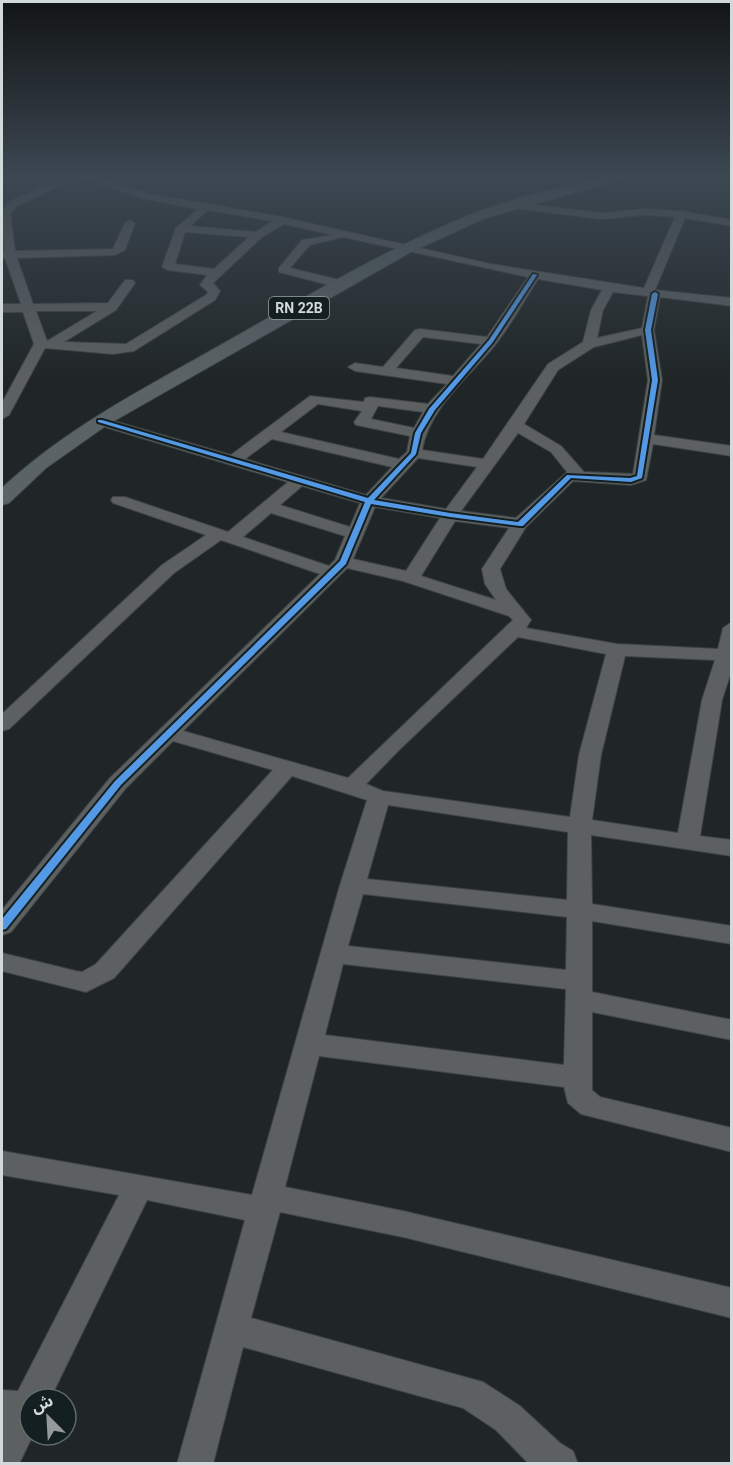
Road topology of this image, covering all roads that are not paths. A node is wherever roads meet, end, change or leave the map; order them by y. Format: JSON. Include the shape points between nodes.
{"nodes":[{"id":1,"x":121,"y":244,"type":"edge"},
{"id":2,"x":176,"y":244,"type":"edge"},
{"id":3,"x":247,"y":244,"type":"edge"},
{"id":4,"x":304,"y":244,"type":"edge"},
{"id":5,"x":386,"y":244,"type":"edge"},
{"id":6,"x":415,"y":244,"type":"edge"},
{"id":7,"x":670,"y":244,"type":"edge"},
{"id":8,"x":406,"y":249,"type":"junction"},
{"id":9,"x":6,"y":255,"type":"edge"},
{"id":10,"x":215,"y":273,"type":"junction"},
{"id":11,"x":536,"y":275,"type":"junction"},
{"id":12,"x":129,"y":283,"type":"dead end"},
{"id":13,"x":340,"y":284,"type":"junction"},
{"id":14,"x":609,"y":288,"type":"junction"},
{"id":15,"x":651,"y":294,"type":"junction"},
{"id":16,"x":730,"y":300,"type":"edge"},
{"id":17,"x":112,"y":307,"type":"junction"},
{"id":18,"x":2,"y":308,"type":"edge"},
{"id":19,"x":27,"y":309,"type":"junction"},
{"id":20,"x":648,"y":330,"type":"junction"},
{"id":21,"x":491,"y":341,"type":"junction"},
{"id":22,"x":46,"y":344,"type":"junction"},
{"id":23,"x":590,"y":344,"type":"junction"},
{"id":24,"x":355,"y":367,"type":"dead end"},
{"id":25,"x":386,"y":371,"type":"junction"},
{"id":26,"x":458,"y":381,"type":"junction"},
{"id":27,"x":6,"y":398,"type":"edge"},
{"id":28,"x":370,"y":401,"type":"dead end"},
{"id":29,"x":432,"y":409,"type":"junction"},
{"id":30,"x":2,"y":415,"type":"edge"},
{"id":31,"x":100,"y":421,"type":"junction"},
{"id":32,"x":516,"y":425,"type":"junction"},
{"id":33,"x":418,"y":433,"type":"junction"},
{"id":34,"x":271,"y":434,"type":"junction"},
{"id":35,"x":647,"y":439,"type":"junction"},
{"id":36,"x":732,"y":451,"type":"edge"},
{"id":37,"x":408,"y":459,"type":"junction"},
{"id":38,"x":231,"y":462,"type":"junction"},
{"id":39,"x":487,"y":464,"type":"junction"},
{"id":40,"x":578,"y":475,"type":"junction"},
{"id":41,"x":299,"y":481,"type":"junction"},
{"id":42,"x":3,"y":495,"type":"edge"},
{"id":43,"x":119,"y":500,"type":"dead end"},
{"id":44,"x":369,"y":501,"type":"junction"},
{"id":45,"x":268,"y":507,"type":"junction"},
{"id":46,"x":450,"y":515,"type":"junction"},
{"id":47,"x":520,"y":524,"type":"junction"},
{"id":48,"x":355,"y":534,"type":"junction"},
{"id":49,"x":225,"y":536,"type":"junction"},
{"id":50,"x":338,"y":567,"type":"junction"},
{"id":51,"x":411,"y":578,"type":"junction"},
{"id":52,"x":515,"y":622,"type":"junction"},
{"id":53,"x":732,"y":627,"type":"edge"},
{"id":54,"x":617,"y":650,"type":"junction"},
{"id":55,"x":726,"y":655,"type":"junction"},
{"id":56,"x":722,"y":702,"type":"edge"},
{"id":57,"x":2,"y":726,"type":"edge"},
{"id":58,"x":168,"y":733,"type":"junction"},
{"id":59,"x":287,"y":768,"type":"junction"},
{"id":60,"x":352,"y":786,"type":"junction"},
{"id":61,"x":380,"y":796,"type":"junction"},
{"id":62,"x":579,"y":826,"type":"junction"},
{"id":63,"x":688,"y":840,"type":"junction"},
{"id":64,"x":732,"y":848,"type":"edge"},
{"id":65,"x":352,"y":885,"type":"junction"},
{"id":66,"x":579,"y":910,"type":"junction"},
{"id":67,"x":2,"y":926,"type":"edge"},
{"id":68,"x":732,"y":935,"type":"edge"},
{"id":69,"x":333,"y":954,"type":"junction"},
{"id":70,"x":2,"y":962,"type":"edge"},
{"id":71,"x":578,"y":990,"type":"junction"},
{"id":72,"x":732,"y":1030,"type":"edge"},
{"id":73,"x":309,"y":1044,"type":"junction"},
{"id":74,"x":577,"y":1078,"type":"junction"},
{"id":75,"x":732,"y":1140,"type":"edge"},
{"id":76,"x":2,"y":1164,"type":"edge"},
{"id":77,"x":139,"y":1186,"type":"junction"},
{"id":78,"x":266,"y":1204,"type":"junction"},
{"id":79,"x":732,"y":1302,"type":"edge"},
{"id":80,"x":233,"y":1329,"type":"junction"},
{"id":81,"x":32,"y":1387,"type":"edge"},
{"id":82,"x":18,"y":1416,"type":"edge"},
{"id":83,"x":2,"y":1460,"type":"edge"},
{"id":84,"x":195,"y":1464,"type":"edge"},
{"id":85,"x":560,"y":1464,"type":"edge"}],
"edges":[{"from":1,"to":9,"type":"street","via":[[115,252]]},
{"from":2,"to":10,"type":"street","via":[[169,269]]},
{"from":3,"to":10,"type":"street"},
{"from":4,"to":13,"type":"street","via":[[283,270]]},
{"from":5,"to":8,"type":"street"},
{"from":6,"to":8,"type":"main road","number":"RN 22B"},
{"from":7,"to":15,"type":"street"},
{"from":8,"to":11,"type":"street"},
{"from":8,"to":13,"type":"main road","number":"RN 22B"},
{"from":9,"to":19,"type":"street"},
{"from":10,"to":22,"type":"street","via":[[206,283],[214,291],[211,297],[136,345],[113,350]]},
{"from":11,"to":14,"type":"street"},
{"from":11,"to":21,"type":"street"},
{"from":12,"to":17,"type":"street"},
{"from":13,"to":31,"type":"main road","number":"RN 22B"},
{"from":14,"to":15,"type":"street"},
{"from":14,"to":23,"type":"street","via":[[597,310]]},
{"from":15,"to":16,"type":"street"},
{"from":15,"to":20,"type":"street"},
{"from":17,"to":19,"type":"street"},
{"from":17,"to":22,"type":"street"},
{"from":18,"to":19,"type":"street"},
{"from":19,"to":22,"type":"street"},
{"from":20,"to":23,"type":"street"},
{"from":20,"to":35,"type":"street","via":[[655,380]]},
{"from":21,"to":25,"type":"street","via":[[420,333]]},
{"from":21,"to":26,"type":"street"},
{"from":22,"to":27,"type":"street"},
{"from":23,"to":32,"type":"street","via":[[553,367]]},
{"from":24,"to":25,"type":"street"},
{"from":25,"to":26,"type":"street"},
{"from":26,"to":29,"type":"street"},
{"from":27,"to":30,"type":"street"},
{"from":28,"to":29,"type":"street"},
{"from":29,"to":33,"type":"street"},
{"from":31,"to":38,"type":"street"},
{"from":31,"to":42,"type":"main road","number":"RN 22B"},
{"from":32,"to":39,"type":"street"},
{"from":32,"to":40,"type":"street","via":[[556,449]]},
{"from":33,"to":34,"type":"street","via":[[361,422],[372,408],[315,399]]},
{"from":33,"to":37,"type":"street"},
{"from":34,"to":37,"type":"street"},
{"from":34,"to":38,"type":"street"},
{"from":35,"to":36,"type":"street"},
{"from":35,"to":40,"type":"street","via":[[638,478]]},
{"from":37,"to":39,"type":"street"},
{"from":37,"to":44,"type":"street"},
{"from":38,"to":41,"type":"street"},
{"from":39,"to":46,"type":"street"},
{"from":40,"to":47,"type":"street","via":[[567,477]]},
{"from":41,"to":44,"type":"street"},
{"from":41,"to":45,"type":"street"},
{"from":43,"to":49,"type":"street"},
{"from":44,"to":46,"type":"street"},
{"from":44,"to":48,"type":"street"},
{"from":45,"to":48,"type":"street"},
{"from":45,"to":49,"type":"street"},
{"from":46,"to":47,"type":"street"},
{"from":46,"to":51,"type":"street"},
{"from":47,"to":52,"type":"street","via":[[491,574]]},
{"from":48,"to":50,"type":"street"},
{"from":49,"to":50,"type":"street"},
{"from":49,"to":57,"type":"street","via":[[168,569]]},
{"from":50,"to":51,"type":"street","via":[[384,569]]},
{"from":50,"to":58,"type":"street"},
{"from":51,"to":52,"type":"street"},
{"from":52,"to":54,"type":"street"},
{"from":52,"to":60,"type":"street"},
{"from":53,"to":55,"type":"street"},
{"from":54,"to":55,"type":"street"},
{"from":54,"to":62,"type":"street","via":[[590,755]]},
{"from":55,"to":56,"type":"street"},
{"from":56,"to":63,"type":"street"},
{"from":58,"to":59,"type":"street"},
{"from":58,"to":67,"type":"street","via":[[118,783]]},
{"from":59,"to":60,"type":"street"},
{"from":59,"to":70,"type":"street","via":[[105,971],[86,982]]},
{"from":60,"to":61,"type":"street"},
{"from":61,"to":62,"type":"street"},
{"from":61,"to":65,"type":"street"},
{"from":62,"to":63,"type":"street"},
{"from":62,"to":66,"type":"street"},
{"from":63,"to":64,"type":"street"},
{"from":65,"to":66,"type":"street"},
{"from":65,"to":69,"type":"street"},
{"from":66,"to":68,"type":"street"},
{"from":66,"to":71,"type":"street"},
{"from":69,"to":71,"type":"street"},
{"from":69,"to":73,"type":"street"},
{"from":71,"to":72,"type":"street"},
{"from":71,"to":74,"type":"street"},
{"from":73,"to":74,"type":"street"},
{"from":73,"to":78,"type":"street"},
{"from":74,"to":75,"type":"street","via":[[578,1095],[591,1106]]},
{"from":76,"to":77,"type":"street"},
{"from":77,"to":78,"type":"street"},
{"from":77,"to":81,"type":"street"},
{"from":78,"to":79,"type":"street","via":[[403,1224]]},
{"from":78,"to":80,"type":"street"},
{"from":80,"to":84,"type":"street"},
{"from":80,"to":85,"type":"street","via":[[471,1394],[508,1418]]},
{"from":82,"to":83,"type":"street"}]}
